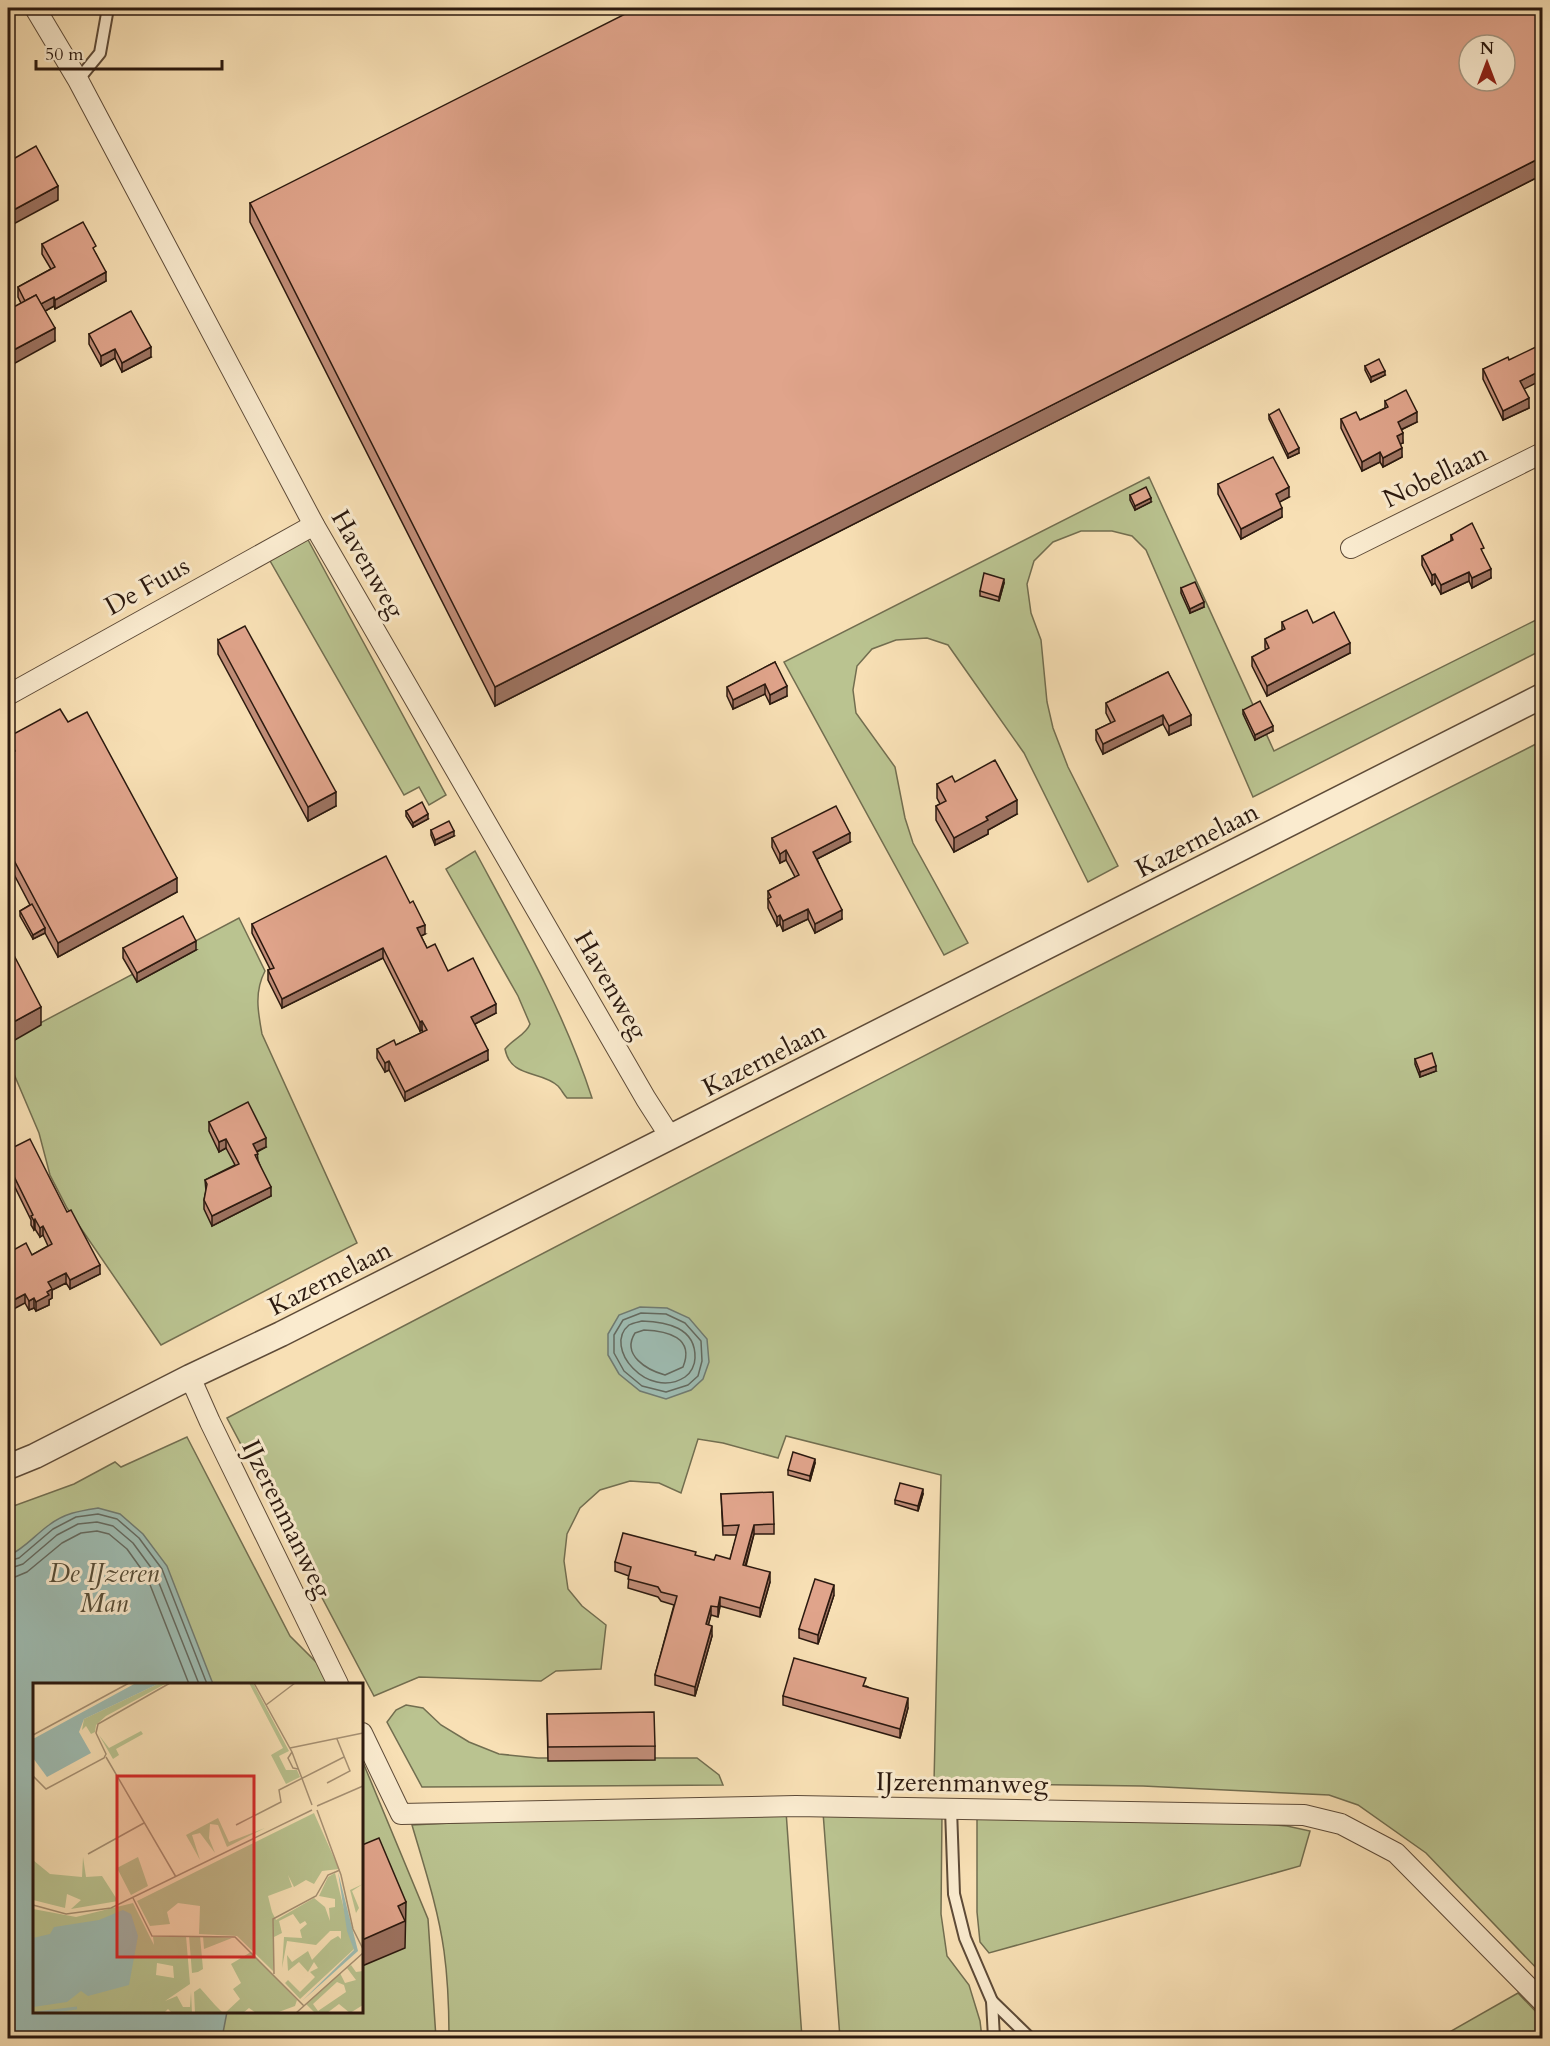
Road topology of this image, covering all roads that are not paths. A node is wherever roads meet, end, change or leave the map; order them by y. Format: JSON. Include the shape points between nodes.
{"nodes":[{"id":1,"x":35,"y":8,"type":"edge"},
{"id":2,"x":108,"y":8,"type":"edge"},
{"id":3,"x":78,"y":80,"type":"junction"},
{"id":4,"x":1542,"y":453,"type":"edge"},
{"id":5,"x":314,"y":525,"type":"junction"},
{"id":6,"x":1351,"y":548,"type":"dead end"},
{"id":7,"x":8,"y":695,"type":"edge"},
{"id":8,"x":1542,"y":696,"type":"edge"},
{"id":9,"x":671,"y":1138,"type":"junction"},
{"id":10,"x":190,"y":1377,"type":"junction"},
{"id":11,"x":8,"y":1467,"type":"edge"},
{"id":12,"x":338,"y":1683,"type":"edge"},
{"id":13,"x":363,"y":1734,"type":"edge"},
{"id":14,"x":951,"y":1809,"type":"junction"},
{"id":15,"x":992,"y":2001,"type":"junction"},
{"id":16,"x":1542,"y":2001,"type":"edge"},
{"id":17,"x":994,"y":2038,"type":"edge"},
{"id":18,"x":1030,"y":2038,"type":"edge"}],
"edges":[{"from":1,"to":3,"type":"street","name":"Havenweg"},
{"from":2,"to":3,"type":"lane","via":[[100,53]]},
{"from":3,"to":5,"type":"street","name":"Havenweg"},
{"from":4,"to":6,"type":"street","name":"Nobellaan"},
{"from":5,"to":7,"type":"street","name":"De Fuus"},
{"from":5,"to":9,"type":"street","name":"Havenweg"},
{"from":8,"to":9,"type":"street","name":"Kazernelaan"},
{"from":9,"to":10,"type":"street","name":"Kazernelaan"},
{"from":10,"to":11,"type":"street","name":"Kazernelaan"},
{"from":10,"to":12,"type":"street","name":"IJzerenmanweg"},
{"from":13,"to":14,"type":"street","name":"IJzerenmanweg","via":[[401,1814],[796,1806]]},
{"from":14,"to":15,"type":"lane","via":[[954,1894],[964,1938]]},
{"from":14,"to":16,"type":"street","name":"IJzerenmanweg","via":[[1304,1815],[1341,1824],[1396,1853]]},
{"from":15,"to":17,"type":"lane"},
{"from":15,"to":18,"type":"lane"}]}
